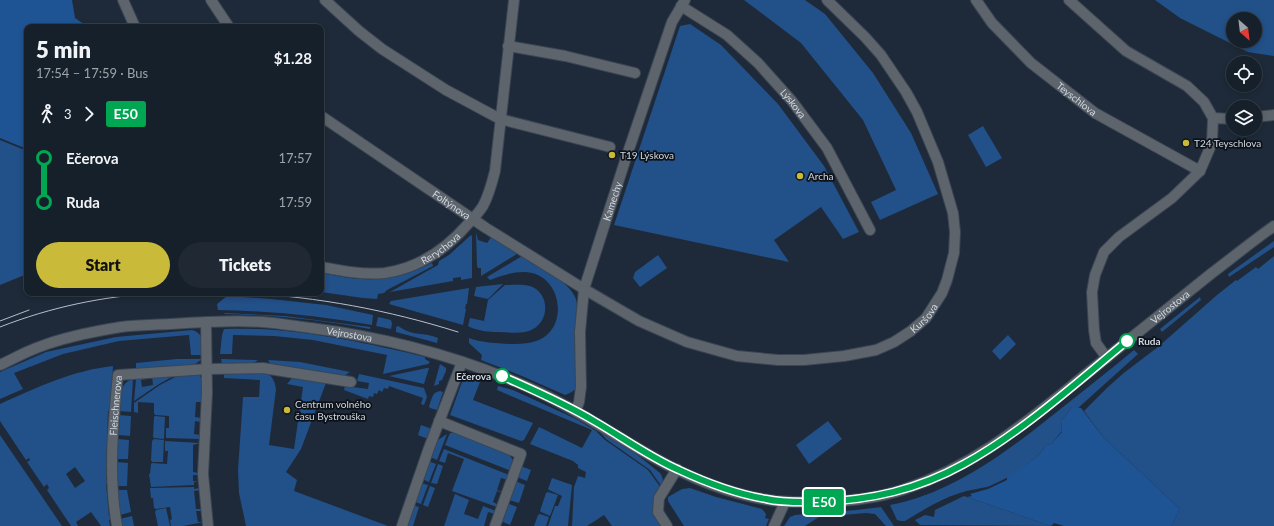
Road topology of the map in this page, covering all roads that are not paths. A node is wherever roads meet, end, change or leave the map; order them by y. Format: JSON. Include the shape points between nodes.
{"nodes":[{"id":1,"x":123,"y":0,"type":"edge"},
{"id":2,"x":211,"y":0,"type":"edge"},
{"id":3,"x":325,"y":0,"type":"edge"},
{"id":4,"x":514,"y":0,"type":"edge"},
{"id":5,"x":827,"y":0,"type":"edge"},
{"id":6,"x":976,"y":0,"type":"edge"},
{"id":7,"x":1069,"y":0,"type":"edge"},
{"id":8,"x":683,"y":3,"type":"edge"},
{"id":9,"x":134,"y":24,"type":"edge"},
{"id":10,"x":227,"y":24,"type":"edge"},
{"id":11,"x":508,"y":46,"type":"junction"},
{"id":12,"x":635,"y":73,"type":"dead end"},
{"id":13,"x":1274,"y":115,"type":"edge"},
{"id":14,"x":1262,"y":116,"type":"edge"},
{"id":15,"x":324,"y":118,"type":"edge"},
{"id":16,"x":1213,"y":118,"type":"junction"},
{"id":17,"x":500,"y":119,"type":"junction"},
{"id":18,"x":1226,"y":119,"type":"edge"},
{"id":19,"x":610,"y":147,"type":"dead end"},
{"id":20,"x":1200,"y":171,"type":"junction"},
{"id":21,"x":473,"y":218,"type":"junction"},
{"id":22,"x":1274,"y":226,"type":"edge"},
{"id":23,"x":870,"y":230,"type":"dead end"},
{"id":24,"x":324,"y":268,"type":"edge"},
{"id":25,"x":584,"y":290,"type":"junction"},
{"id":26,"x":206,"y":322,"type":"junction"},
{"id":27,"x":1107,"y":358,"type":"junction"},
{"id":28,"x":462,"y":362,"type":"junction"},
{"id":29,"x":0,"y":364,"type":"edge"},
{"id":30,"x":208,"y":369,"type":"junction"},
{"id":31,"x":351,"y":382,"type":"dead end"},
{"id":32,"x":576,"y":410,"type":"junction"},
{"id":33,"x":440,"y":422,"type":"junction"},
{"id":34,"x":677,"y":469,"type":"junction"},
{"id":35,"x":785,"y":502,"type":"junction"},
{"id":36,"x":116,"y":526,"type":"edge"},
{"id":37,"x":208,"y":526,"type":"edge"},
{"id":38,"x":402,"y":526,"type":"edge"},
{"id":39,"x":495,"y":526,"type":"edge"},
{"id":40,"x":667,"y":526,"type":"edge"},
{"id":41,"x":774,"y":526,"type":"edge"}],
"edges":[{"from":1,"to":9,"type":"street"},
{"from":2,"to":10,"type":"street"},
{"from":3,"to":17,"type":"street","via":[[382,49],[446,90]]},
{"from":4,"to":11,"type":"street","name":"Rerychova"},
{"from":5,"to":25,"type":"street","name":"Kuršova","via":[[881,55],[917,112],[943,175],[955,232],[951,267],[942,292],[926,318],[911,331],[876,350],[844,356],[778,360],[737,356],[688,342],[639,321]]},
{"from":6,"to":20,"type":"street","name":"Teyschlova","via":[[992,23],[1031,63],[1095,113]]},
{"from":7,"to":16,"type":"street","via":[[1126,51],[1187,86],[1204,102]]},
{"from":8,"to":23,"type":"street","name":"Lýskova","via":[[727,35],[758,63],[792,101],[827,148]]},
{"from":8,"to":25,"type":"street","name":"Kamechy","via":[[672,22]]},
{"from":11,"to":12,"type":"street","via":[[565,56]]},
{"from":11,"to":17,"type":"street","name":"Rerychova"},
{"from":13,"to":14,"type":"street"},
{"from":15,"to":21,"type":"street","name":"Foltýnova"},
{"from":16,"to":18,"type":"street"},
{"from":16,"to":20,"type":"street","via":[[1212,143]]},
{"from":17,"to":19,"type":"street"},
{"from":17,"to":21,"type":"street","name":"Rerychova","via":[[495,171],[489,193]]},
{"from":20,"to":27,"type":"street","via":[[1172,198],[1119,237],[1104,252],[1095,275],[1092,292],[1096,343]]},
{"from":21,"to":24,"type":"street","name":"Rerychova","via":[[438,252],[405,268],[370,274]]},
{"from":21,"to":25,"type":"street","name":"Foltýnova"},
{"from":22,"to":27,"type":"street","name":"Vejrostova"},
{"from":25,"to":32,"type":"street","name":"Kamechy","via":[[580,332],[581,387]]},
{"from":26,"to":28,"type":"street","name":"Vejrostova","via":[[265,322],[348,333]]},
{"from":26,"to":29,"type":"street","name":"Vejrostova","via":[[120,327],[39,347]]},
{"from":26,"to":30,"type":"street"},
{"from":27,"to":35,"type":"street","name":"Vejrostova","via":[[1001,441],[963,465],[943,474],[882,496],[843,501]]},
{"from":28,"to":32,"type":"street","name":"Vejrostova","via":[[499,375]]},
{"from":28,"to":33,"type":"street"},
{"from":30,"to":31,"type":"street","name":"Fleischnerova","via":[[263,368]]},
{"from":30,"to":36,"type":"street","name":"Fleischnerova","via":[[118,375],[111,475]]},
{"from":30,"to":37,"type":"street","via":[[203,474]]},
{"from":32,"to":34,"type":"street","name":"Vejrostova"},
{"from":33,"to":38,"type":"street"},
{"from":33,"to":39,"type":"street","via":[[521,454]]},
{"from":34,"to":35,"type":"street","name":"Vejrostova","via":[[729,490]]},
{"from":34,"to":40,"type":"street","via":[[659,498],[658,512]]},
{"from":35,"to":41,"type":"street"}]}
